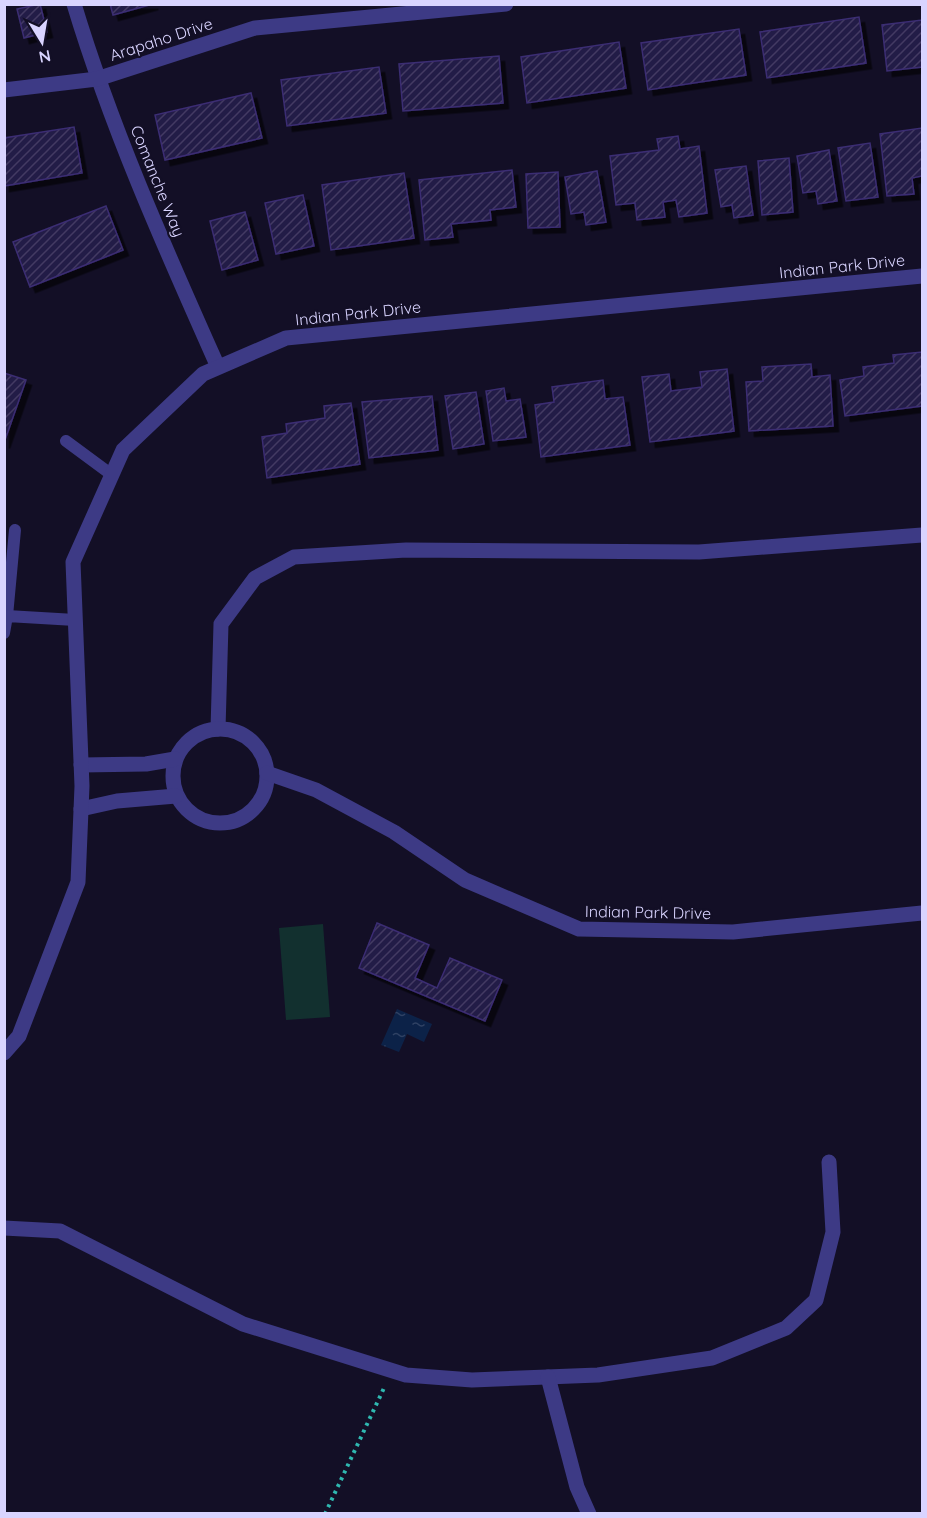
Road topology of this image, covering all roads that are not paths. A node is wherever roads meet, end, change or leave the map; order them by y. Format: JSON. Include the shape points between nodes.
{"nodes":[{"id":1,"x":74,"y":4,"type":"edge"},
{"id":2,"x":506,"y":4,"type":"edge"},
{"id":3,"x":457,"y":7,"type":"edge"},
{"id":4,"x":96,"y":79,"type":"junction"},
{"id":5,"x":4,"y":90,"type":"edge"},
{"id":6,"x":922,"y":276,"type":"edge"},
{"id":7,"x":218,"y":367,"type":"junction"},
{"id":8,"x":66,"y":441,"type":"dead end"},
{"id":9,"x":112,"y":475,"type":"junction"},
{"id":10,"x":15,"y":530,"type":"dead end"},
{"id":11,"x":922,"y":535,"type":"edge"},
{"id":12,"x":7,"y":616,"type":"junction"},
{"id":13,"x":75,"y":620,"type":"junction"},
{"id":14,"x":4,"y":633,"type":"edge"},
{"id":15,"x":218,"y":729,"type":"junction"},
{"id":16,"x":175,"y":759,"type":"junction"},
{"id":17,"x":81,"y":765,"type":"junction"},
{"id":18,"x":267,"y":773,"type":"junction"},
{"id":19,"x":176,"y":796,"type":"junction"},
{"id":20,"x":81,"y":809,"type":"junction"},
{"id":21,"x":922,"y":913,"type":"edge"},
{"id":22,"x":4,"y":1053,"type":"edge"},
{"id":23,"x":829,"y":1162,"type":"dead end"},
{"id":24,"x":4,"y":1228,"type":"edge"},
{"id":25,"x":548,"y":1377,"type":"junction"},
{"id":26,"x":589,"y":1514,"type":"edge"}],
"edges":[{"from":1,"to":4,"type":"street","name":"Comanche Way"},
{"from":2,"to":3,"type":"street","name":"Arapaho Drive"},
{"from":3,"to":4,"type":"street","name":"Arapaho Drive","via":[[255,28]]},
{"from":4,"to":5,"type":"street","name":"Arapaho Drive"},
{"from":4,"to":7,"type":"street","name":"Comanche Way","via":[[141,195]]},
{"from":6,"to":7,"type":"street","name":"Indian Park Drive","via":[[286,338]]},
{"from":7,"to":9,"type":"street","name":"Indian Park Drive","via":[[202,374],[123,450]]},
{"from":8,"to":9,"type":"lane"},
{"from":9,"to":13,"type":"street","name":"Indian Park Drive","via":[[72,562]]},
{"from":10,"to":12,"type":"lane"},
{"from":11,"to":15,"type":"street","via":[[699,552],[406,550],[294,557],[255,578],[220,624]]},
{"from":12,"to":13,"type":"lane"},
{"from":12,"to":14,"type":"lane"},
{"from":13,"to":17,"type":"street","name":"Indian Park Drive"},
{"from":15,"to":16,"type":"street","via":[[192,737]]},
{"from":15,"to":18,"type":"street","via":[[236,731],[252,741],[263,756]]},
{"from":16,"to":17,"type":"street","via":[[146,764]]},
{"from":16,"to":19,"type":"street","via":[[172,778]]},
{"from":17,"to":20,"type":"street","name":"Indian Park Drive"},
{"from":18,"to":19,"type":"street","via":[[264,792],[255,807],[240,819],[222,823],[204,820],[188,811]]},
{"from":18,"to":21,"type":"street","name":"Indian Park Drive","via":[[316,790],[394,832],[465,880],[579,929],[733,932]]},
{"from":19,"to":20,"type":"street","via":[[117,801]]},
{"from":20,"to":22,"type":"street","name":"Indian Park Drive","via":[[78,882],[19,1036]]},
{"from":23,"to":25,"type":"street","via":[[833,1232],[816,1300],[786,1328],[712,1358],[598,1375]]},
{"from":24,"to":25,"type":"street","via":[[60,1231],[243,1324],[406,1376],[472,1380]]},
{"from":25,"to":26,"type":"street","via":[[577,1486]]}]}
